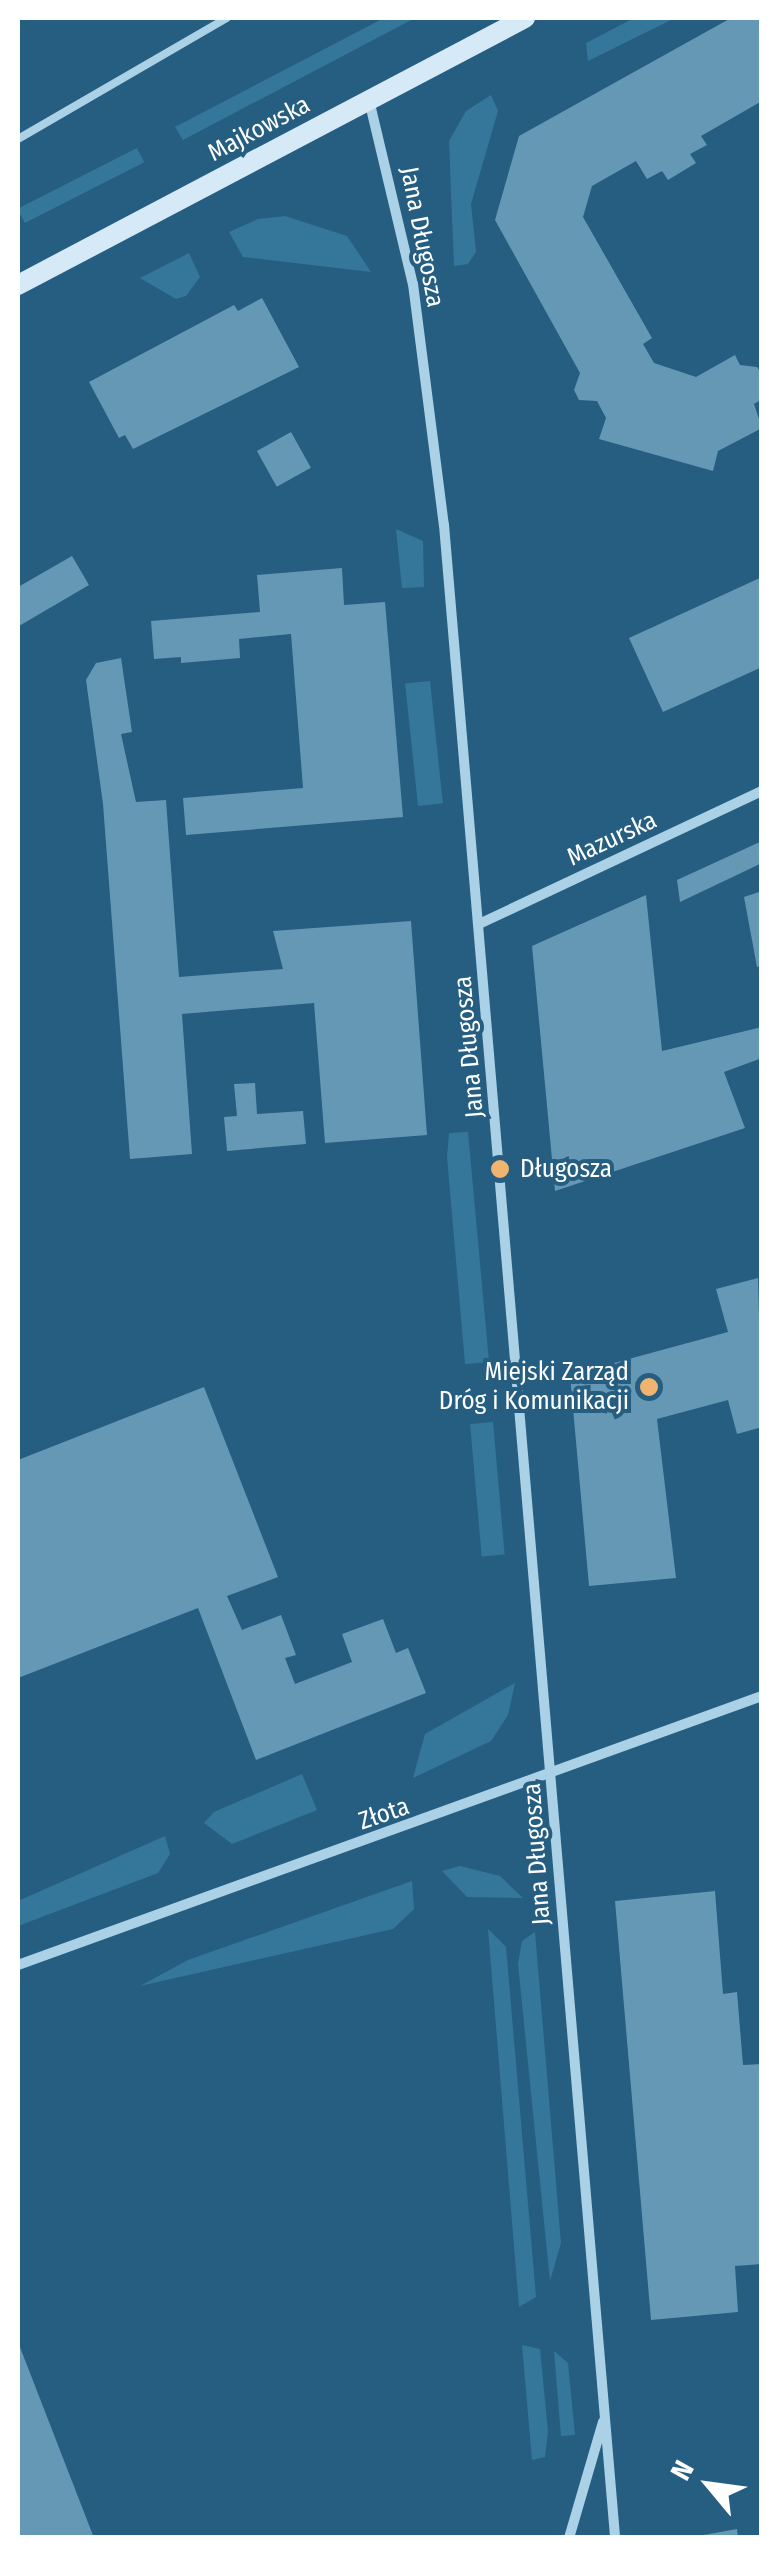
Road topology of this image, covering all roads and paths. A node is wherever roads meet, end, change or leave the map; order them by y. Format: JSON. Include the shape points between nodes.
{"nodes":[{"id":1,"x":227,"y":18,"type":"edge"},
{"id":2,"x":525,"y":18,"type":"edge"},
{"id":3,"x":368,"y":99,"type":"junction"},
{"id":4,"x":18,"y":139,"type":"edge"},
{"id":5,"x":18,"y":285,"type":"edge"},
{"id":6,"x":762,"y":792,"type":"edge"},
{"id":7,"x":478,"y":924,"type":"junction"},
{"id":8,"x":762,"y":1696,"type":"edge"},
{"id":9,"x":552,"y":1776,"type":"junction"},
{"id":10,"x":18,"y":1965,"type":"edge"},
{"id":11,"x":604,"y":2416,"type":"junction"},
{"id":12,"x":569,"y":2538,"type":"edge"},
{"id":13,"x":615,"y":2538,"type":"edge"}],
"edges":[{"from":1,"to":4,"type":"lane"},
{"from":2,"to":3,"type":"main road","name":"Majkowska"},
{"from":3,"to":5,"type":"main road","name":"Majkowska"},
{"from":3,"to":7,"type":"street","name":"Jana Długosza","via":[[401,220],[426,376]]},
{"from":6,"to":7,"type":"street","name":"Mazurska"},
{"from":7,"to":9,"type":"street","name":"Jana Długosza"},
{"from":8,"to":9,"type":"street","name":"Złota"},
{"from":9,"to":10,"type":"street","name":"Złota"},
{"from":9,"to":11,"type":"street","name":"Jana Długosza"},
{"from":11,"to":12,"type":"street","name":"Jana Długosza"},
{"from":11,"to":13,"type":"street","name":"Jana Długosza"}]}
